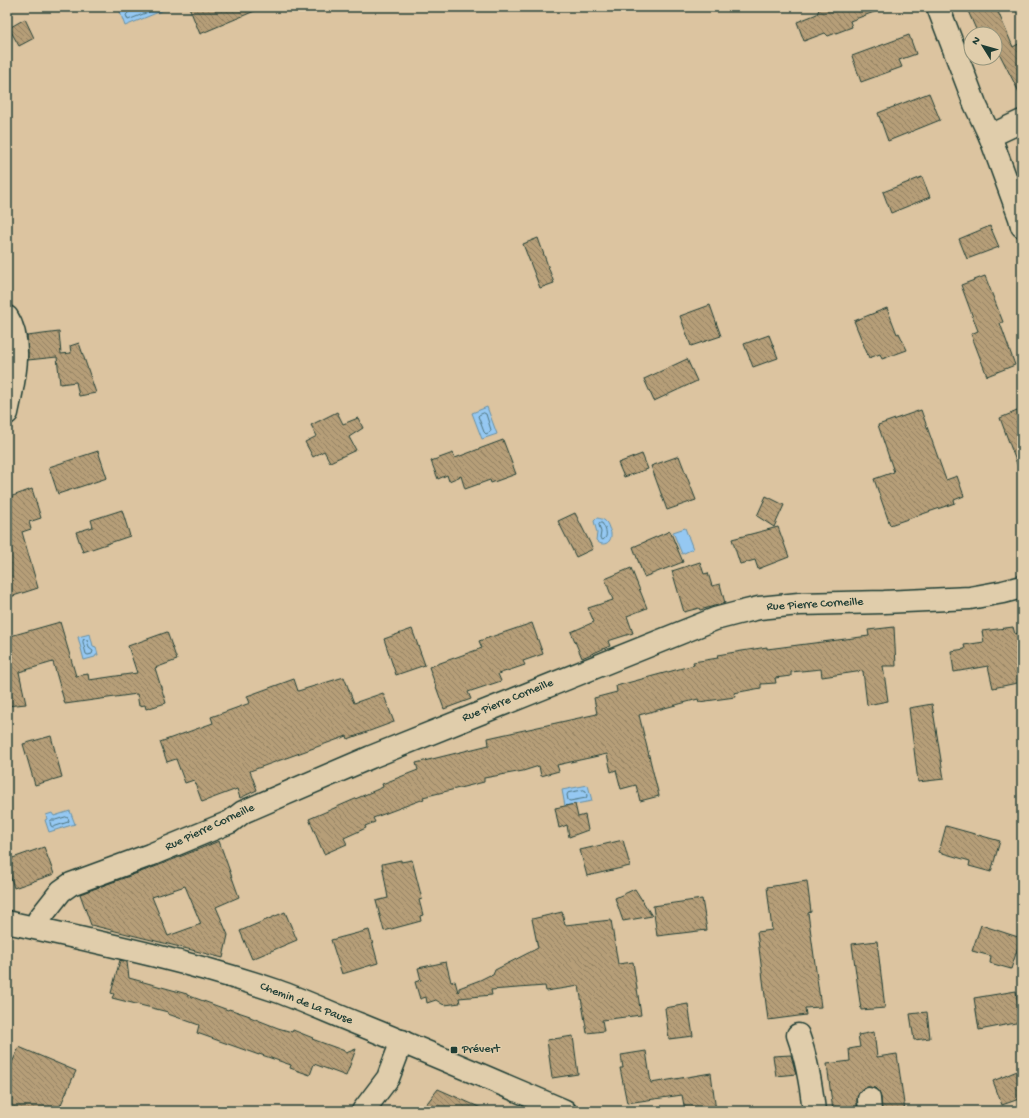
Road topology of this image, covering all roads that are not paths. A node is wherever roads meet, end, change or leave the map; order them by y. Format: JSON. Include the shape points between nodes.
{"nodes":[{"id":1,"x":938,"y":7,"type":"edge"},
{"id":2,"x":1022,"y":121,"type":"edge"},
{"id":3,"x":990,"y":136,"type":"junction"},
{"id":4,"x":1022,"y":226,"type":"edge"},
{"id":5,"x":7,"y":316,"type":"edge"},
{"id":6,"x":7,"y":412,"type":"edge"},
{"id":7,"x":1022,"y":587,"type":"edge"},
{"id":8,"x":7,"y":922,"type":"edge"},
{"id":9,"x":37,"y":928,"type":"junction"},
{"id":10,"x":798,"y":1035,"type":"dead end"},
{"id":11,"x":402,"y":1041,"type":"junction"},
{"id":12,"x":363,"y":1111,"type":"edge"},
{"id":13,"x":565,"y":1111,"type":"edge"},
{"id":14,"x":814,"y":1111,"type":"edge"}],
"edges":[{"from":1,"to":3,"type":"street"},
{"from":2,"to":3,"type":"street"},
{"from":3,"to":4,"type":"street"},
{"from":5,"to":6,"type":"street","via":[[14,333],[16,355]]},
{"from":7,"to":9,"type":"street","name":"Rue Pierre Corneille","via":[[970,598],[759,608],[716,619],[371,757],[244,812],[230,822],[71,884],[61,891],[39,919]]},
{"from":8,"to":9,"type":"street","name":"Chemin de La Pause"},
{"from":9,"to":11,"type":"street","name":"Chemin de La Pause","via":[[233,977],[279,992]]},
{"from":10,"to":14,"type":"street","via":[[809,1075]]},
{"from":11,"to":12,"type":"street","via":[[388,1078]]},
{"from":11,"to":13,"type":"street","name":"Chemin de La Pause"}]}
